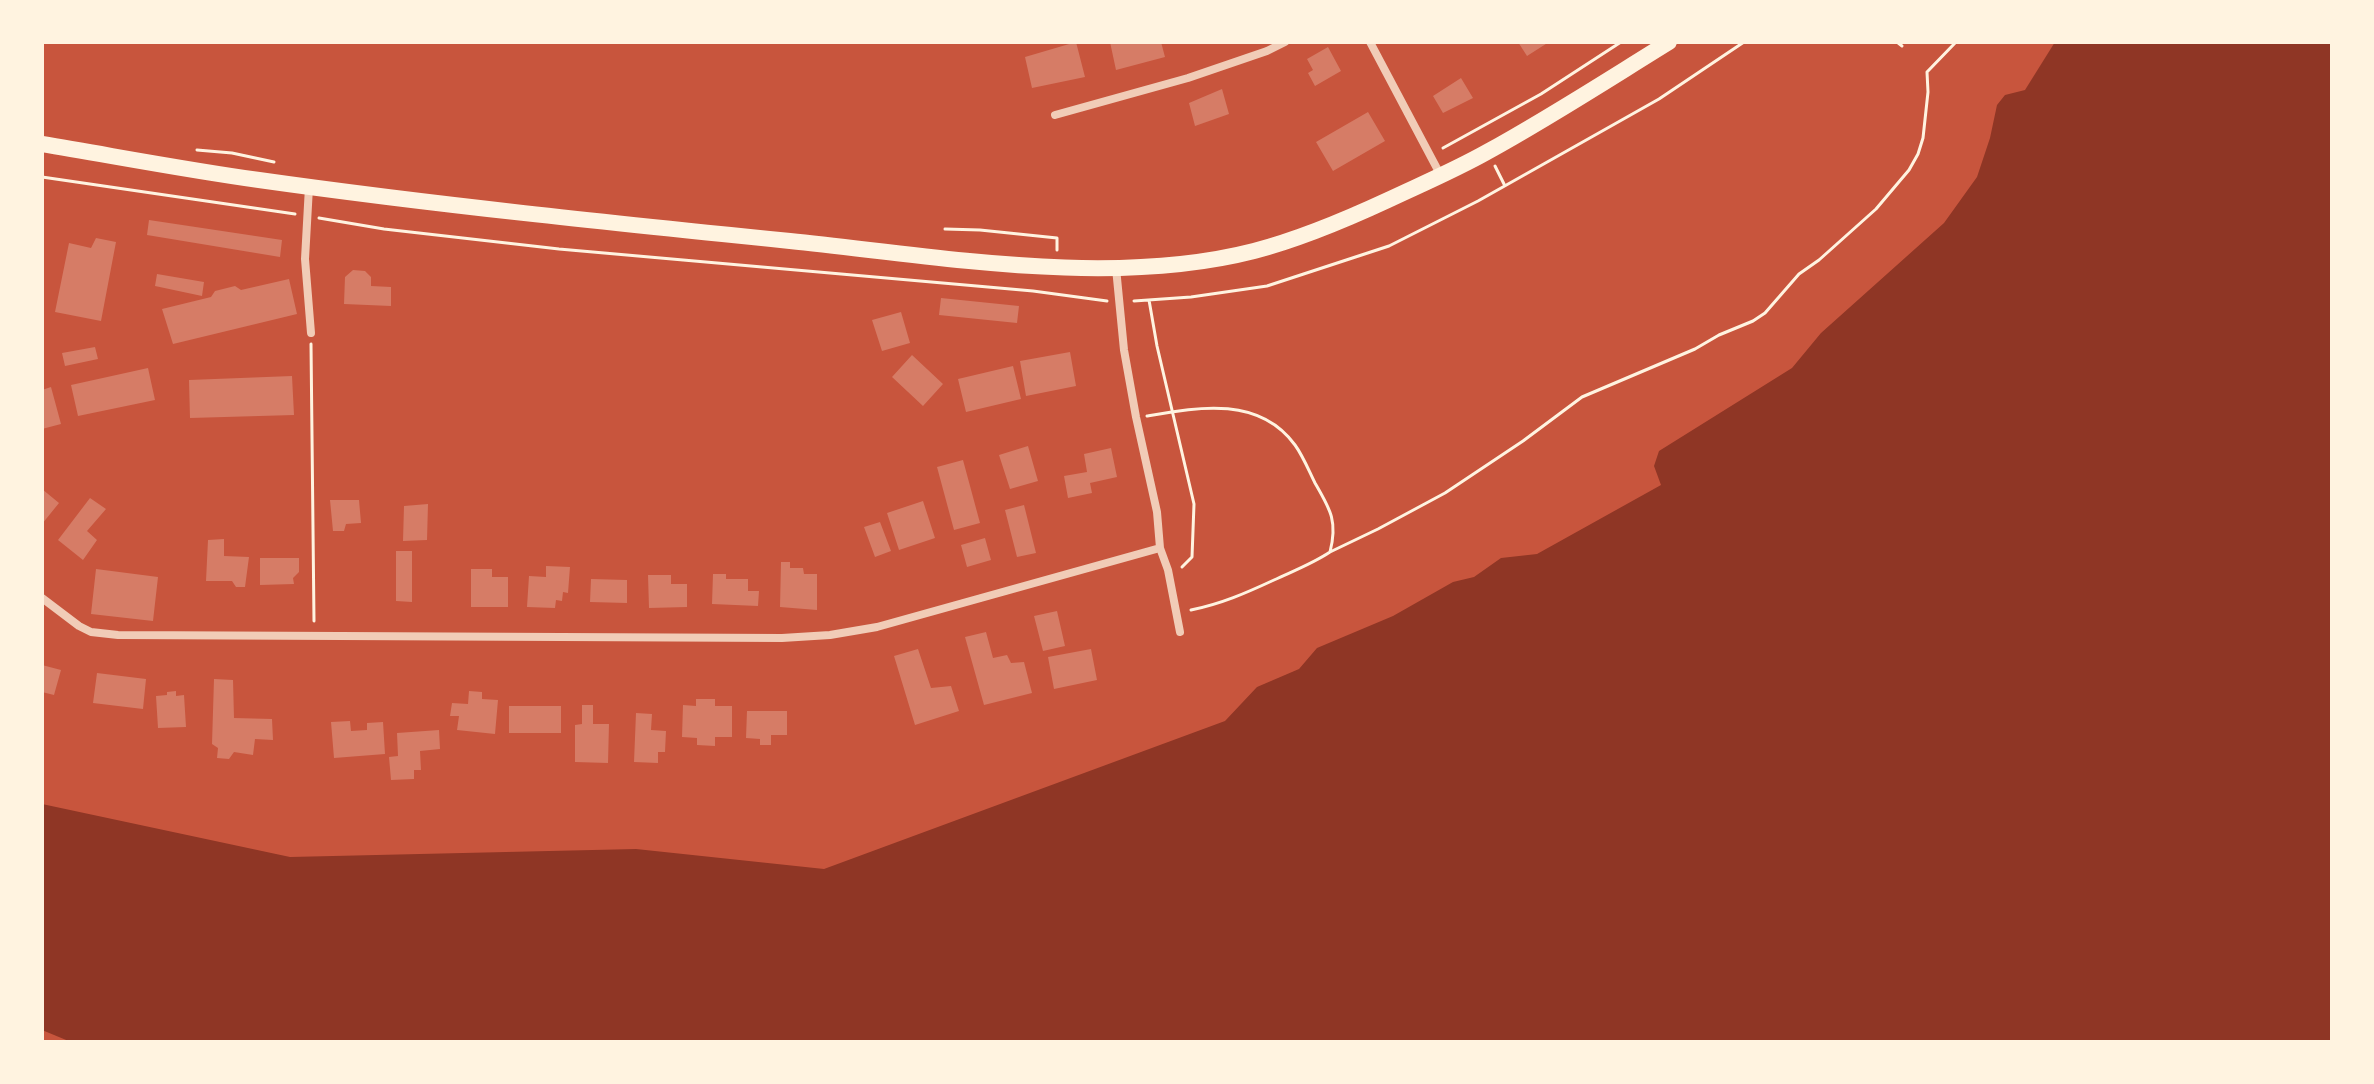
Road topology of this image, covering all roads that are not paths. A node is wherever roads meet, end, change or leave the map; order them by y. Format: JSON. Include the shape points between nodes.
{"nodes":[{"id":1,"x":1285,"y":42,"type":"edge"},
{"id":2,"x":1370,"y":42,"type":"edge"},
{"id":3,"x":1669,"y":42,"type":"edge"},
{"id":4,"x":1055,"y":115,"type":"dead end"},
{"id":5,"x":42,"y":144,"type":"edge"},
{"id":6,"x":1441,"y":176,"type":"junction"},
{"id":7,"x":310,"y":187,"type":"junction"},
{"id":8,"x":1116,"y":268,"type":"junction"},
{"id":9,"x":311,"y":333,"type":"road end"},
{"id":10,"x":1160,"y":548,"type":"junction"},
{"id":11,"x":42,"y":598,"type":"edge"},
{"id":12,"x":1180,"y":632,"type":"dead end"}],
"edges":[{"from":1,"to":4,"type":"street","via":[[1188,78]]},
{"from":2,"to":6,"type":"street"},
{"from":3,"to":6,"type":"main road"},
{"from":5,"to":7,"type":"main road"},
{"from":6,"to":8,"type":"main road","via":[[1318,230],[1253,251]]},
{"from":7,"to":8,"type":"main road","via":[[1000,263]]},
{"from":7,"to":9,"type":"street","via":[[306,273]]},
{"from":8,"to":10,"type":"street","via":[[1124,350]]},
{"from":10,"to":11,"type":"street","via":[[877,627],[782,638],[118,635],[91,632]]},
{"from":10,"to":12,"type":"street"}]}
